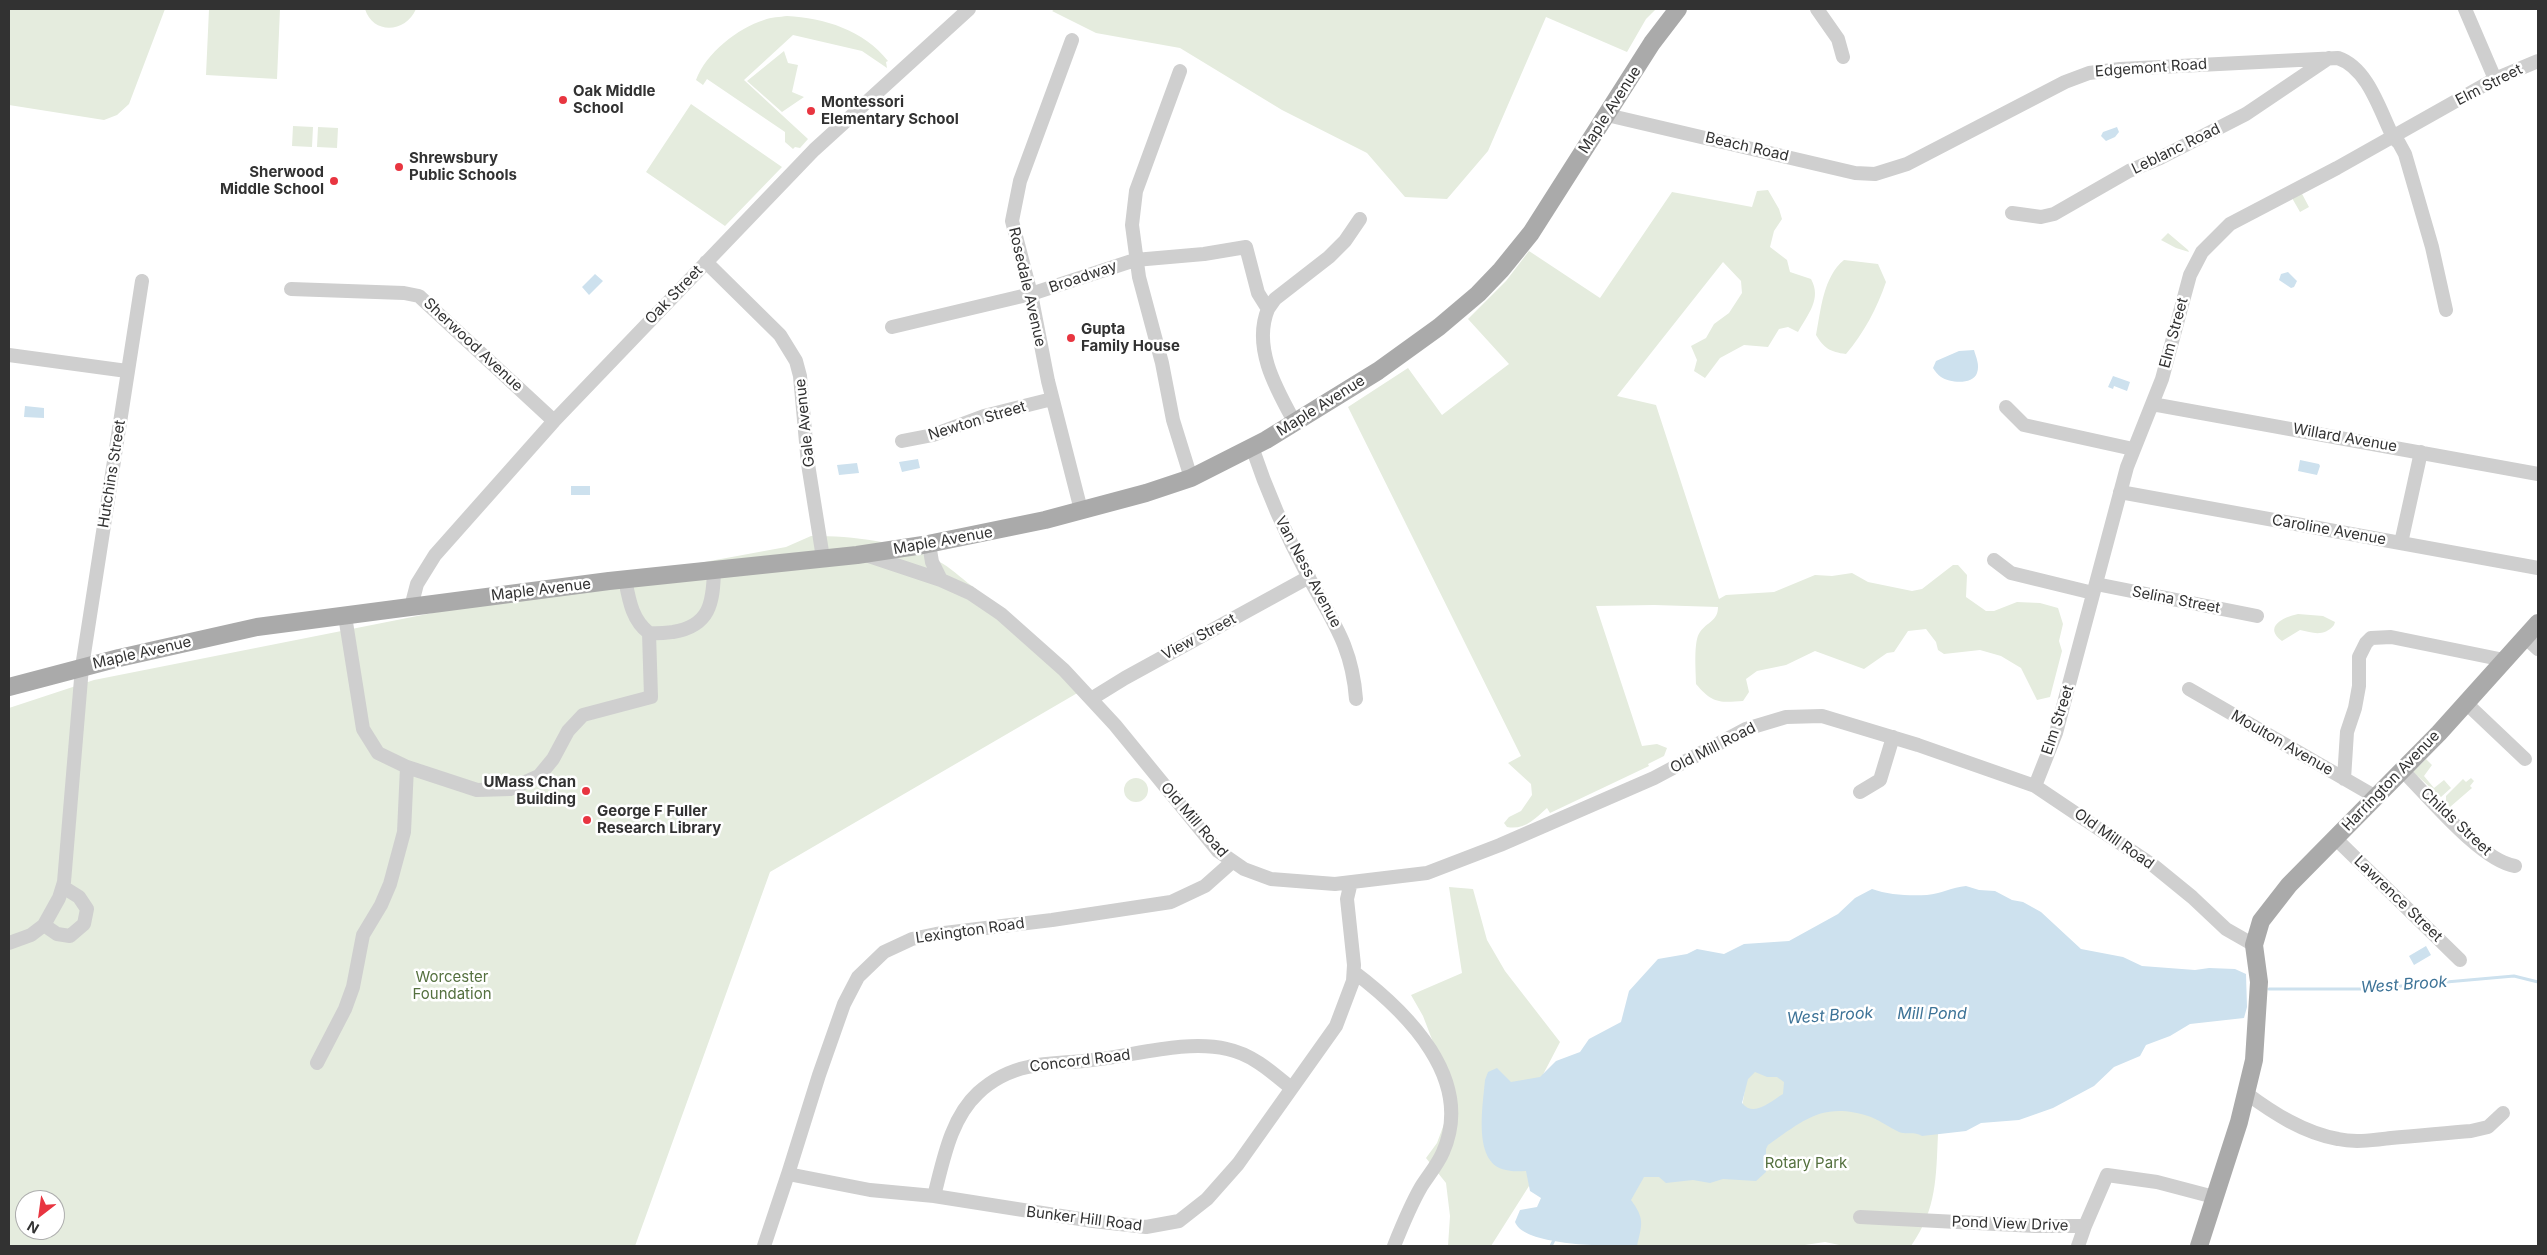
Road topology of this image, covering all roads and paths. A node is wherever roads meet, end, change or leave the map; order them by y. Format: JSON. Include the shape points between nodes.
{"nodes":[{"id":1,"x":969,"y":9,"type":"edge"},
{"id":2,"x":1678,"y":9,"type":"edge"},
{"id":3,"x":1818,"y":9,"type":"edge"},
{"id":4,"x":2465,"y":9,"type":"edge"},
{"id":5,"x":1072,"y":40,"type":"dead end"},
{"id":6,"x":2330,"y":57,"type":"junction"},
{"id":7,"x":1843,"y":58,"type":"dead end"},
{"id":8,"x":2538,"y":61,"type":"edge"},
{"id":9,"x":1180,"y":71,"type":"dead end"},
{"id":10,"x":2496,"y":79,"type":"junction"},
{"id":11,"x":1607,"y":115,"type":"junction"},
{"id":12,"x":2393,"y":138,"type":"junction"},
{"id":13,"x":1888,"y":171,"type":"joint"},
{"id":14,"x":2012,"y":213,"type":"dead end"},
{"id":15,"x":1360,"y":219,"type":"dead end"},
{"id":16,"x":1135,"y":260,"type":"junction"},
{"id":17,"x":706,"y":262,"type":"junction"},
{"id":18,"x":142,"y":281,"type":"dead end"},
{"id":19,"x":291,"y":289,"type":"dead end"},
{"id":20,"x":1031,"y":294,"type":"junction"},
{"id":21,"x":1268,"y":309,"type":"junction"},
{"id":22,"x":2446,"y":310,"type":"dead end"},
{"id":23,"x":892,"y":327,"type":"dead end"},
{"id":24,"x":9,"y":355,"type":"edge"},
{"id":25,"x":128,"y":371,"type":"junction"},
{"id":26,"x":1052,"y":399,"type":"junction"},
{"id":27,"x":2152,"y":404,"type":"junction"},
{"id":28,"x":2006,"y":407,"type":"dead end"},
{"id":29,"x":554,"y":421,"type":"junction"},
{"id":30,"x":1295,"y":423,"type":"junction"},
{"id":31,"x":902,"y":441,"type":"dead end"},
{"id":32,"x":1252,"y":447,"type":"junction"},
{"id":33,"x":2133,"y":449,"type":"junction"},
{"id":34,"x":2421,"y":452,"type":"junction"},
{"id":35,"x":2538,"y":474,"type":"edge"},
{"id":36,"x":1190,"y":478,"type":"junction"},
{"id":37,"x":2120,"y":492,"type":"junction"},
{"id":38,"x":1081,"y":510,"type":"junction"},
{"id":39,"x":2401,"y":543,"type":"junction"},
{"id":40,"x":929,"y":544,"type":"junction"},
{"id":41,"x":910,"y":547,"type":"junction"},
{"id":42,"x":864,"y":554,"type":"junction"},
{"id":43,"x":823,"y":558,"type":"junction"},
{"id":44,"x":1994,"y":560,"type":"dead end"},
{"id":45,"x":2538,"y":568,"type":"edge"},
{"id":46,"x":914,"y":569,"type":"junction"},
{"id":47,"x":714,"y":571,"type":"junction"},
{"id":48,"x":1309,"y":577,"type":"junction"},
{"id":49,"x":625,"y":579,"type":"junction"},
{"id":50,"x":941,"y":580,"type":"junction"},
{"id":51,"x":2095,"y":588,"type":"junction"},
{"id":52,"x":411,"y":607,"type":"junction"},
{"id":53,"x":345,"y":616,"type":"junction"},
{"id":54,"x":2257,"y":616,"type":"dead end"},
{"id":55,"x":2538,"y":622,"type":"edge"},
{"id":56,"x":650,"y":633,"type":"junction"},
{"id":57,"x":2525,"y":637,"type":"junction"},
{"id":58,"x":2538,"y":650,"type":"edge"},
{"id":59,"x":2504,"y":660,"type":"junction"},
{"id":60,"x":82,"y":667,"type":"junction"},
{"id":61,"x":9,"y":687,"type":"edge"},
{"id":62,"x":2189,"y":689,"type":"dead end"},
{"id":63,"x":1091,"y":699,"type":"junction"},
{"id":64,"x":1356,"y":699,"type":"dead end"},
{"id":65,"x":2466,"y":703,"type":"junction"},
{"id":66,"x":1893,"y":736,"type":"junction"},
{"id":67,"x":2525,"y":758,"type":"dead end"},
{"id":68,"x":407,"y":768,"type":"junction"},
{"id":69,"x":2402,"y":770,"type":"junction"},
{"id":70,"x":2344,"y":779,"type":"junction"},
{"id":71,"x":2035,"y":786,"type":"junction"},
{"id":72,"x":1860,"y":792,"type":"dead end"},
{"id":73,"x":2376,"y":797,"type":"junction"},
{"id":74,"x":2335,"y":838,"type":"junction"},
{"id":75,"x":1232,"y":862,"type":"junction"},
{"id":76,"x":2516,"y":866,"type":"dead end"},
{"id":77,"x":1351,"y":882,"type":"junction"},
{"id":78,"x":62,"y":887,"type":"junction"},
{"id":79,"x":44,"y":925,"type":"junction"},
{"id":80,"x":9,"y":944,"type":"edge"},
{"id":81,"x":2254,"y":945,"type":"junction"},
{"id":82,"x":2460,"y":960,"type":"dead end"},
{"id":83,"x":1354,"y":972,"type":"junction"},
{"id":84,"x":317,"y":1063,"type":"dead end"},
{"id":85,"x":1291,"y":1088,"type":"junction"},
{"id":86,"x":2246,"y":1093,"type":"junction"},
{"id":87,"x":2503,"y":1113,"type":"dead end"},
{"id":88,"x":788,"y":1174,"type":"junction"},
{"id":89,"x":934,"y":1196,"type":"junction"},
{"id":90,"x":2214,"y":1197,"type":"junction"},
{"id":91,"x":1860,"y":1217,"type":"dead end"},
{"id":92,"x":2085,"y":1226,"type":"junction"},
{"id":93,"x":764,"y":1246,"type":"edge"},
{"id":94,"x":1394,"y":1246,"type":"edge"},
{"id":95,"x":2078,"y":1246,"type":"edge"},
{"id":96,"x":2199,"y":1246,"type":"edge"}],
"edges":[{"from":1,"to":17,"type":"street","name":"Oak Street","via":[[821,143]]},
{"from":2,"to":11,"type":"main road","name":"Maple Avenue"},
{"from":3,"to":7,"type":"street","via":[[1838,39]]},
{"from":4,"to":10,"type":"street"},
{"from":5,"to":20,"type":"street","name":"Rosedale Avenue","via":[[1042,119],[1013,211],[1014,235]]},
{"from":6,"to":12,"type":"street","name":"Edgemont Road","via":[[2345,60],[2361,74]]},
{"from":6,"to":13,"type":"street","name":"Edgemont Road","via":[[2089,73],[2065,82],[1933,152]]},
{"from":6,"to":14,"type":"street","name":"Leblanc Road","via":[[2246,114],[2129,171],[2054,214],[2041,217]]},
{"from":8,"to":10,"type":"street","name":"Elm Street"},
{"from":9,"to":16,"type":"street","via":[[1134,202],[1132,237]]},
{"from":10,"to":12,"type":"street","name":"Elm Street"},
{"from":11,"to":13,"type":"street","name":"Beach Road","via":[[1855,173]]},
{"from":11,"to":30,"type":"main road","name":"Maple Avenue","via":[[1531,233],[1484,288],[1453,317],[1397,358]]},
{"from":12,"to":22,"type":"street","name":"Edgemont Road","via":[[2405,154],[2414,182]]},
{"from":12,"to":27,"type":"street","name":"Elm Street","via":[[2230,224],[2210,242],[2190,275],[2162,379]]},
{"from":15,"to":21,"type":"street","via":[[1337,249],[1275,299]]},
{"from":16,"to":20,"type":"street","name":"Broadway"},
{"from":16,"to":21,"type":"street","name":"Broadway","via":[[1246,247],[1258,293]]},
{"from":16,"to":36,"type":"street"},
{"from":17,"to":29,"type":"street","name":"Oak Street"},
{"from":17,"to":43,"type":"street","name":"Gale Avenue","via":[[780,335],[796,360]]},
{"from":18,"to":25,"type":"street","name":"Hutchins Street"},
{"from":19,"to":29,"type":"street","name":"Sherwood Avenue","via":[[419,296]]},
{"from":20,"to":23,"type":"street","name":"Broadway"},
{"from":20,"to":26,"type":"street","name":"Rosedale Avenue"},
{"from":21,"to":30,"type":"street","via":[[1264,331],[1266,358],[1277,389]]},
{"from":24,"to":25,"type":"street"},
{"from":25,"to":60,"type":"street","name":"Hutchins Street"},
{"from":26,"to":31,"type":"street","name":"Newton Street","via":[[984,416],[933,435]]},
{"from":26,"to":38,"type":"street","name":"Rosedale Avenue"},
{"from":27,"to":33,"type":"street","name":"Elm Street"},
{"from":27,"to":34,"type":"street","name":"Willard Avenue"},
{"from":28,"to":33,"type":"street","via":[[2024,425]]},
{"from":29,"to":52,"type":"street","name":"Oak Street","via":[[435,556],[417,584]]},
{"from":30,"to":32,"type":"main road","name":"Maple Avenue"},
{"from":32,"to":36,"type":"main road","name":"Maple Avenue"},
{"from":32,"to":48,"type":"street","name":"Van Ness Avenue","via":[[1267,490]]},
{"from":33,"to":37,"type":"street","name":"Elm Street"},
{"from":34,"to":35,"type":"street","name":"Willard Avenue"},
{"from":34,"to":39,"type":"street"},
{"from":36,"to":38,"type":"main road","name":"Maple Avenue"},
{"from":37,"to":39,"type":"street","name":"Caroline Avenue"},
{"from":37,"to":51,"type":"street","name":"Elm Street"},
{"from":38,"to":40,"type":"main road","name":"Maple Avenue"},
{"from":39,"to":45,"type":"street","name":"Caroline Avenue"},
{"from":40,"to":41,"type":"main road","name":"Maple Avenue"},
{"from":40,"to":50,"type":"street","via":[[932,562]]},
{"from":41,"to":42,"type":"main road","name":"Maple Avenue"},
{"from":41,"to":46,"type":"street"},
{"from":42,"to":43,"type":"main road","name":"Maple Avenue"},
{"from":42,"to":46,"type":"street","name":"Old Mill Road"},
{"from":43,"to":47,"type":"main road","name":"Maple Avenue"},
{"from":44,"to":51,"type":"street","name":"Selina Street","via":[[2011,573]]},
{"from":46,"to":50,"type":"street","name":"Old Mill Road"},
{"from":47,"to":49,"type":"main road","name":"Maple Avenue"},
{"from":47,"to":56,"type":"street","via":[[710,606],[703,618],[686,629]]},
{"from":48,"to":63,"type":"street","name":"View Street"},
{"from":48,"to":64,"type":"street","name":"Van Ness Avenue","via":[[1343,639],[1353,673]]},
{"from":49,"to":52,"type":"main road","name":"Maple Avenue"},
{"from":49,"to":56,"type":"street","via":[[633,612]]},
{"from":50,"to":63,"type":"street","name":"Old Mill Road","via":[[970,593],[1001,614],[1040,647]]},
{"from":51,"to":54,"type":"street","name":"Selina Street"},
{"from":51,"to":71,"type":"street","name":"Elm Street","via":[[2056,733]]},
{"from":52,"to":53,"type":"main road","name":"Maple Avenue"},
{"from":53,"to":60,"type":"main road","name":"Maple Avenue","via":[[243,630]]},
{"from":53,"to":68,"type":"street","via":[[362,730],[378,754]]},
{"from":55,"to":57,"type":"main road","name":"Harrington Avenue"},
{"from":56,"to":68,"type":"street","via":[[651,697],[583,715],[568,731],[549,765],[530,782],[510,790],[479,790]]},
{"from":57,"to":58,"type":"street"},
{"from":57,"to":59,"type":"main road","name":"Harrington Avenue"},
{"from":59,"to":65,"type":"main road","name":"Harrington Avenue"},
{"from":59,"to":70,"type":"street","via":[[2391,637],[2376,637],[2366,643],[2359,657],[2359,686],[2346,732]]},
{"from":60,"to":61,"type":"main road","name":"Maple Avenue"},
{"from":60,"to":78,"type":"street","name":"Hutchins Street"},
{"from":62,"to":70,"type":"street","name":"Moulton Avenue"},
{"from":63,"to":75,"type":"street","name":"Old Mill Road","via":[[1213,844]]},
{"from":65,"to":67,"type":"street"},
{"from":65,"to":69,"type":"main road","name":"Harrington Avenue"},
{"from":66,"to":71,"type":"street","name":"Old Mill Road"},
{"from":66,"to":72,"type":"street","via":[[1880,780]]},
{"from":66,"to":77,"type":"street","name":"Old Mill Road","via":[[1822,716],[1772,720],[1733,736],[1654,778],[1441,868],[1415,875]]},
{"from":68,"to":84,"type":"street","via":[[404,832],[390,884],[363,935],[346,1009]]},
{"from":69,"to":73,"type":"main road","name":"Harrington Avenue"},
{"from":69,"to":76,"type":"street","name":"Childs Street","via":[[2484,852],[2506,865]]},
{"from":70,"to":73,"type":"street","name":"Moulton Avenue"},
{"from":71,"to":81,"type":"street","name":"Old Mill Road","via":[[2154,866],[2226,929]]},
{"from":73,"to":74,"type":"main road","name":"Harrington Avenue"},
{"from":74,"to":81,"type":"main road","name":"Harrington Avenue","via":[[2267,912]]},
{"from":74,"to":82,"type":"street","name":"Lawrence Street"},
{"from":75,"to":77,"type":"street","name":"Old Mill Road","via":[[1257,875],[1286,882]]},
{"from":75,"to":88,"type":"street","name":"Lexington Road","via":[[1204,886],[1171,902],[936,934],[912,939],[884,952],[858,978],[844,1004]]},
{"from":77,"to":83,"type":"street","name":"Bunker Hill Road","via":[[1347,900]]},
{"from":78,"to":79,"type":"street"},
{"from":78,"to":79,"type":"street","via":[[84,903],[88,913],[86,922],[70,936],[57,934]]},
{"from":79,"to":80,"type":"street","via":[[31,935]]},
{"from":81,"to":86,"type":"main road","via":[[2258,972],[2258,1022]]},
{"from":83,"to":85,"type":"street","name":"Bunker Hill Road","via":[[1350,993],[1336,1026]]},
{"from":83,"to":94,"type":"street","via":[[1410,1021],[1441,1069],[1450,1097],[1450,1135]]},
{"from":85,"to":89,"type":"street","name":"Bunker Hill Road","via":[[1221,1184],[1185,1217],[1168,1224],[1135,1226],[1100,1222]]},
{"from":85,"to":89,"type":"street","name":"Concord Road","via":[[1261,1064],[1239,1052],[1217,1047],[1165,1049],[1116,1058],[1027,1067],[994,1080],[967,1105],[954,1130]]},
{"from":86,"to":87,"type":"street","via":[[2269,1110],[2316,1134],[2348,1140],[2471,1131],[2488,1127]]},
{"from":86,"to":90,"type":"main road"},
{"from":88,"to":89,"type":"street","name":"Bunker Hill Road","via":[[870,1190]]},
{"from":88,"to":93,"type":"street"},
{"from":90,"to":92,"type":"street","name":"Pond View Drive","via":[[2157,1182],[2107,1175]]},
{"from":90,"to":96,"type":"main road"},
{"from":91,"to":92,"type":"street","name":"Pond View Drive"},
{"from":92,"to":95,"type":"street"}]}
